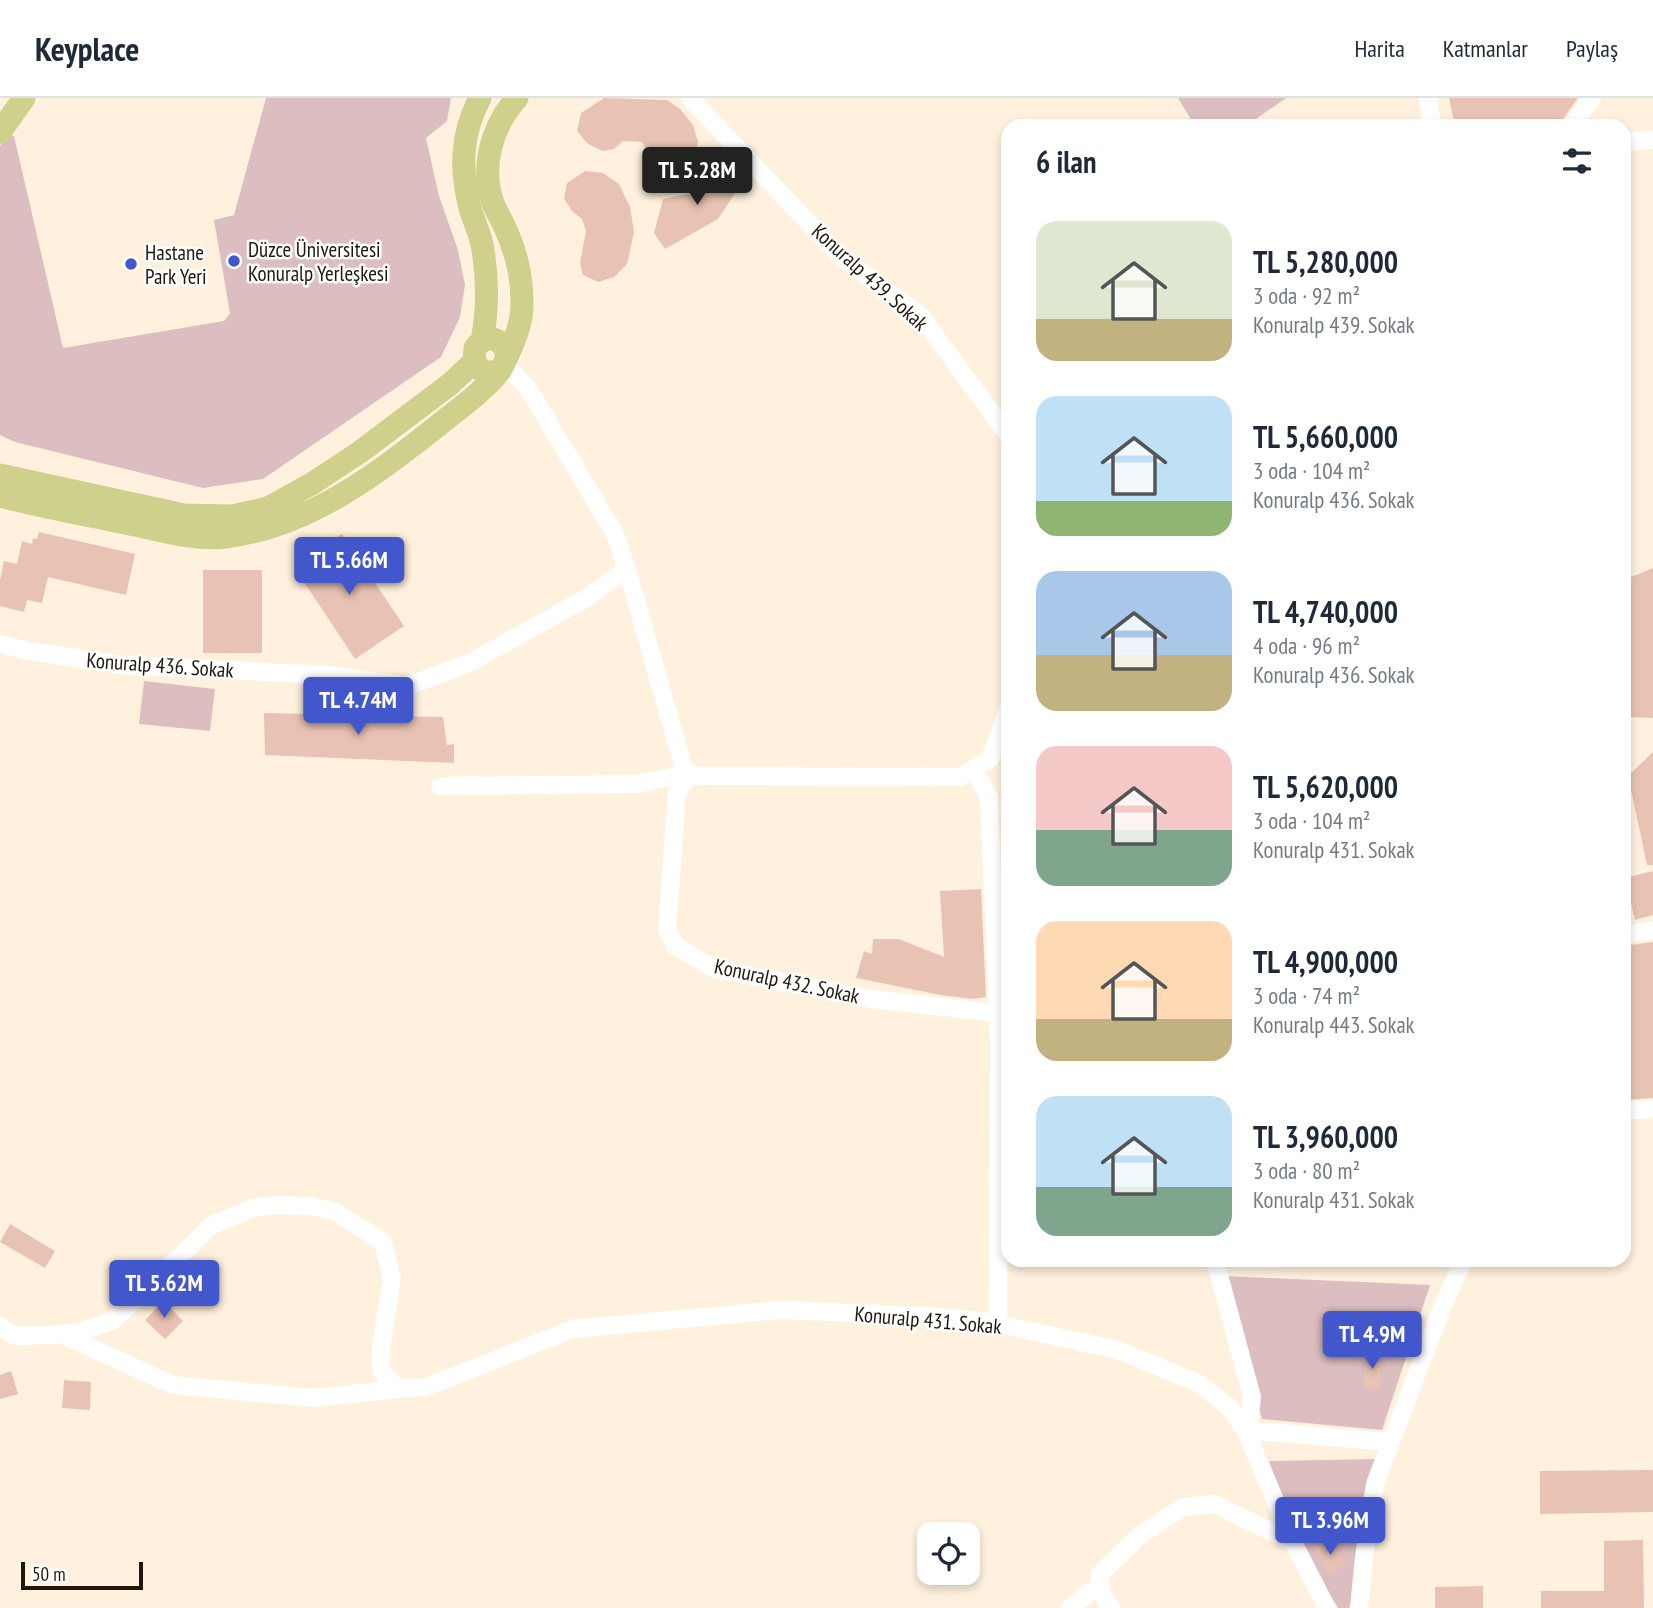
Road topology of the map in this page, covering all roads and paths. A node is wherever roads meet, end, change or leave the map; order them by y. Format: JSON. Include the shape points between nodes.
{"nodes":[{"id":1,"x":24,"y":98,"type":"edge"},
{"id":2,"x":480,"y":98,"type":"edge"},
{"id":3,"x":517,"y":98,"type":"edge"},
{"id":4,"x":690,"y":98,"type":"edge"},
{"id":5,"x":1428,"y":98,"type":"edge"},
{"id":6,"x":1592,"y":98,"type":"edge"},
{"id":7,"x":1431,"y":119,"type":"edge"},
{"id":8,"x":1577,"y":119,"type":"edge"},
{"id":9,"x":0,"y":132,"type":"edge"},
{"id":10,"x":1653,"y":140,"type":"edge"},
{"id":11,"x":1631,"y":142,"type":"edge"},
{"id":12,"x":478,"y":351,"type":"junction"},
{"id":13,"x":504,"y":364,"type":"junction"},
{"id":14,"x":1001,"y":426,"type":"edge"},
{"id":15,"x":0,"y":475,"type":"edge"},
{"id":16,"x":0,"y":496,"type":"edge"},
{"id":17,"x":627,"y":569,"type":"junction"},
{"id":18,"x":0,"y":644,"type":"edge"},
{"id":19,"x":1001,"y":728,"type":"edge"},
{"id":20,"x":973,"y":769,"type":"junction"},
{"id":21,"x":691,"y":773,"type":"junction"},
{"id":22,"x":440,"y":786,"type":"dead end"},
{"id":23,"x":1653,"y":930,"type":"edge"},
{"id":24,"x":1631,"y":934,"type":"edge"},
{"id":25,"x":998,"y":1013,"type":"junction"},
{"id":26,"x":1001,"y":1030,"type":"edge"},
{"id":27,"x":1653,"y":1109,"type":"edge"},
{"id":28,"x":1631,"y":1111,"type":"edge"},
{"id":29,"x":1001,"y":1154,"type":"edge"},
{"id":30,"x":1217,"y":1267,"type":"edge"},
{"id":31,"x":1461,"y":1267,"type":"edge"},
{"id":32,"x":998,"y":1324,"type":"junction"},
{"id":33,"x":0,"y":1326,"type":"edge"},
{"id":34,"x":61,"y":1334,"type":"junction"},
{"id":35,"x":398,"y":1389,"type":"junction"},
{"id":36,"x":1246,"y":1431,"type":"junction"},
{"id":37,"x":1391,"y":1442,"type":"junction"},
{"id":38,"x":1293,"y":1542,"type":"junction"},
{"id":39,"x":1101,"y":1588,"type":"junction"},
{"id":40,"x":1070,"y":1608,"type":"edge"},
{"id":41,"x":1111,"y":1608,"type":"edge"},
{"id":42,"x":1327,"y":1608,"type":"edge"},
{"id":43,"x":1360,"y":1608,"type":"edge"}],
"edges":[{"from":1,"to":9,"type":"main road"},
{"from":2,"to":12,"type":"main road","via":[[464,144],[464,179],[482,247],[487,288]]},
{"from":3,"to":13,"type":"main road","via":[[504,113],[487,170],[493,201],[517,260],[522,301],[519,328]]},
{"from":4,"to":14,"type":"street","name":"Konuralp 439. Sokak","via":[[839,256],[921,316]]},
{"from":5,"to":7,"type":"street"},
{"from":6,"to":8,"type":"street"},
{"from":10,"to":11,"type":"street"},
{"from":12,"to":13,"type":"main road","via":[[488,339],[499,342],[507,351]]},
{"from":12,"to":15,"type":"main road","via":[[449,385],[360,453],[268,508],[232,516],[184,514]]},
{"from":13,"to":16,"type":"main road","via":[[479,393],[387,465],[297,518],[265,529],[222,537],[181,534]]},
{"from":13,"to":17,"type":"street","via":[[535,399],[615,534]]},
{"from":17,"to":18,"type":"street","name":"Konuralp 436. Sokak","via":[[588,597],[469,663],[408,686],[328,675],[121,665]]},
{"from":17,"to":21,"type":"street","via":[[684,769]]},
{"from":19,"to":20,"type":"street","via":[[990,759]]},
{"from":20,"to":21,"type":"street","via":[[960,778]]},
{"from":20,"to":25,"type":"street","via":[[989,797]]},
{"from":21,"to":22,"type":"street","via":[[636,783]]},
{"from":21,"to":25,"type":"street","name":"Konuralp 432. Sokak","via":[[677,792],[667,930],[676,946],[715,969],[784,984]]},
{"from":23,"to":24,"type":"street"},
{"from":25,"to":26,"type":"street"},
{"from":27,"to":28,"type":"street"},
{"from":29,"to":32,"type":"street"},
{"from":30,"to":36,"type":"street","via":[[1252,1397]]},
{"from":31,"to":37,"type":"street"},
{"from":32,"to":35,"type":"street","name":"Konuralp 431. Sokak","via":[[930,1316],[780,1310],[573,1329],[426,1387]]},
{"from":32,"to":36,"type":"street","name":"Konuralp 431. Sokak","via":[[1118,1350],[1198,1383],[1229,1407]]},
{"from":33,"to":34,"type":"street","name":"Konuralp 431. Sokak","via":[[16,1336]]},
{"from":34,"to":35,"type":"street","name":"Konuralp 431. Sokak","via":[[173,1385],[313,1398]]},
{"from":34,"to":35,"type":"street","name":"Konuralp 431. Sokak","via":[[114,1320],[212,1225],[253,1208],[311,1206],[336,1212],[383,1242],[392,1278],[381,1370]]},
{"from":36,"to":37,"type":"street"},
{"from":36,"to":38,"type":"street","name":"Konuralp 431. Sokak"},
{"from":37,"to":43,"type":"street","via":[[1376,1484]]},
{"from":38,"to":39,"type":"street","via":[[1214,1504],[1183,1507],[1139,1536],[1099,1575]]},
{"from":38,"to":42,"type":"street","name":"Konuralp 431. Sokak"},
{"from":39,"to":40,"type":"street"},
{"from":39,"to":41,"type":"street"}]}
